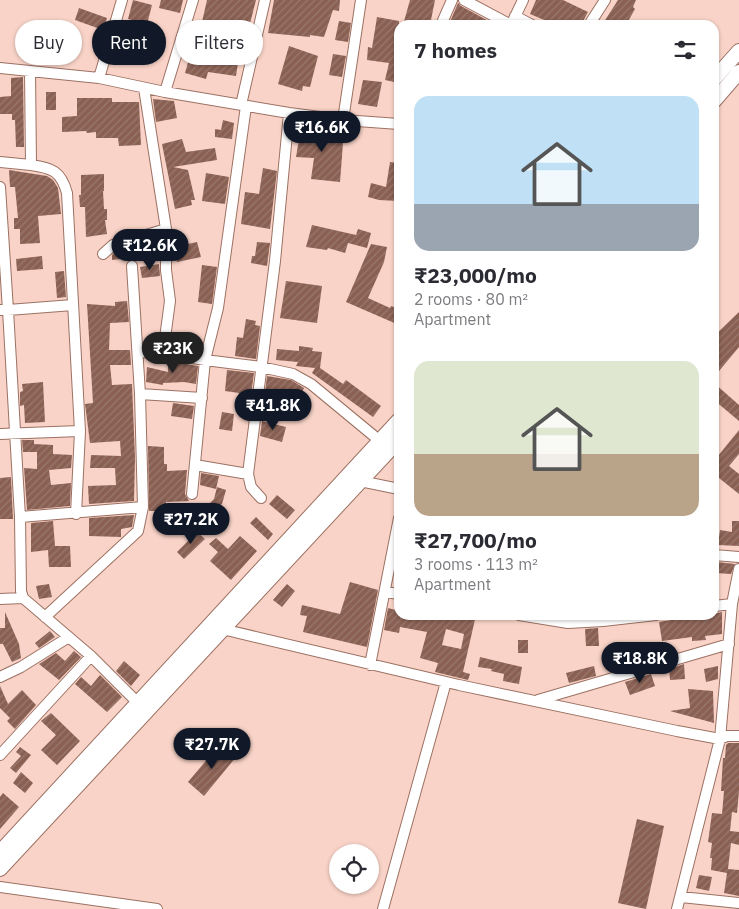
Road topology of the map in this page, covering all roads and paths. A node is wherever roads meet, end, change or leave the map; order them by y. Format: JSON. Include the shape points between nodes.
{"nodes":[{"id":1,"x":122,"y":0,"type":"edge"},
{"id":2,"x":193,"y":0,"type":"edge"},
{"id":3,"x":265,"y":0,"type":"edge"},
{"id":4,"x":361,"y":0,"type":"edge"},
{"id":5,"x":452,"y":0,"type":"edge"},
{"id":6,"x":464,"y":0,"type":"edge"},
{"id":7,"x":523,"y":0,"type":"edge"},
{"id":8,"x":605,"y":0,"type":"edge"},
{"id":9,"x":443,"y":20,"type":"edge"},
{"id":10,"x":508,"y":20,"type":"edge"},
{"id":11,"x":513,"y":20,"type":"edge"},
{"id":12,"x":592,"y":20,"type":"edge"},
{"id":13,"x":739,"y":51,"type":"edge"},
{"id":14,"x":0,"y":68,"type":"edge"},
{"id":15,"x":30,"y":71,"type":"junction"},
{"id":16,"x":739,"y":72,"type":"edge"},
{"id":17,"x":719,"y":73,"type":"edge"},
{"id":18,"x":99,"y":78,"type":"junction"},
{"id":19,"x":144,"y":88,"type":"junction"},
{"id":20,"x":165,"y":92,"type":"junction"},
{"id":21,"x":719,"y":94,"type":"edge"},
{"id":22,"x":243,"y":106,"type":"junction"},
{"id":23,"x":289,"y":113,"type":"junction"},
{"id":24,"x":343,"y":120,"type":"junction"},
{"id":25,"x":394,"y":124,"type":"edge"},
{"id":26,"x":0,"y":162,"type":"edge"},
{"id":27,"x":31,"y":165,"type":"junction"},
{"id":28,"x":0,"y":187,"type":"edge"},
{"id":29,"x":166,"y":229,"type":"junction"},
{"id":30,"x":103,"y":254,"type":"dead end"},
{"id":31,"x":132,"y":266,"type":"dead end"},
{"id":32,"x":73,"y":305,"type":"junction"},
{"id":33,"x":4,"y":310,"type":"edge"},
{"id":34,"x":138,"y":352,"type":"junction"},
{"id":35,"x":163,"y":353,"type":"junction"},
{"id":36,"x":205,"y":360,"type":"junction"},
{"id":37,"x":261,"y":367,"type":"junction"},
{"id":38,"x":140,"y":394,"type":"junction"},
{"id":39,"x":202,"y":398,"type":"junction"},
{"id":40,"x":394,"y":426,"type":"edge"},
{"id":41,"x":80,"y":431,"type":"junction"},
{"id":42,"x":0,"y":434,"type":"edge"},
{"id":43,"x":16,"y":435,"type":"junction"},
{"id":44,"x":380,"y":441,"type":"junction"},
{"id":45,"x":394,"y":445,"type":"edge"},
{"id":46,"x":195,"y":465,"type":"junction"},
{"id":47,"x":248,"y":474,"type":"junction"},
{"id":48,"x":360,"y":480,"type":"junction"},
{"id":49,"x":394,"y":489,"type":"edge"},
{"id":50,"x":192,"y":494,"type":"dead end"},
{"id":51,"x":260,"y":498,"type":"dead end"},
{"id":52,"x":143,"y":507,"type":"junction"},
{"id":53,"x":76,"y":514,"type":"junction"},
{"id":54,"x":20,"y":516,"type":"junction"},
{"id":55,"x":394,"y":544,"type":"edge"},
{"id":56,"x":719,"y":555,"type":"edge"},
{"id":57,"x":739,"y":557,"type":"edge"},
{"id":58,"x":739,"y":569,"type":"edge"},
{"id":59,"x":385,"y":592,"type":"junction"},
{"id":60,"x":394,"y":593,"type":"edge"},
{"id":61,"x":23,"y":598,"type":"junction"},
{"id":62,"x":0,"y":599,"type":"edge"},
{"id":63,"x":732,"y":604,"type":"junction"},
{"id":64,"x":719,"y":605,"type":"edge"},
{"id":65,"x":45,"y":617,"type":"junction"},
{"id":66,"x":550,"y":620,"type":"edge"},
{"id":67,"x":618,"y":620,"type":"edge"},
{"id":68,"x":222,"y":629,"type":"junction"},
{"id":69,"x":69,"y":637,"type":"junction"},
{"id":70,"x":729,"y":644,"type":"junction"},
{"id":71,"x":91,"y":656,"type":"junction"},
{"id":72,"x":370,"y":665,"type":"junction"},
{"id":73,"x":0,"y":677,"type":"edge"},
{"id":74,"x":446,"y":682,"type":"junction"},
{"id":75,"x":535,"y":701,"type":"junction"},
{"id":76,"x":137,"y":702,"type":"junction"},
{"id":77,"x":739,"y":736,"type":"edge"},
{"id":78,"x":720,"y":739,"type":"junction"},
{"id":79,"x":0,"y":756,"type":"edge"},
{"id":80,"x":0,"y":852,"type":"edge"},
{"id":81,"x":0,"y":869,"type":"edge"},
{"id":82,"x":0,"y":887,"type":"edge"},
{"id":83,"x":681,"y":897,"type":"junction"},
{"id":84,"x":739,"y":903,"type":"edge"},
{"id":85,"x":157,"y":909,"type":"edge"},
{"id":86,"x":383,"y":909,"type":"edge"},
{"id":87,"x":677,"y":909,"type":"edge"}],
"edges":[{"from":1,"to":18,"type":"street"},
{"from":2,"to":20,"type":"street"},
{"from":3,"to":22,"type":"street"},
{"from":4,"to":24,"type":"street"},
{"from":5,"to":9,"type":"street"},
{"from":6,"to":10,"type":"street"},
{"from":7,"to":11,"type":"street"},
{"from":8,"to":12,"type":"street"},
{"from":13,"to":17,"type":"highway"},
{"from":14,"to":15,"type":"street"},
{"from":15,"to":18,"type":"street"},
{"from":15,"to":27,"type":"street"},
{"from":16,"to":21,"type":"highway"},
{"from":18,"to":19,"type":"street"},
{"from":19,"to":20,"type":"street"},
{"from":19,"to":29,"type":"street"},
{"from":20,"to":22,"type":"street"},
{"from":22,"to":23,"type":"street"},
{"from":22,"to":36,"type":"street","via":[[218,308]]},
{"from":23,"to":24,"type":"street"},
{"from":23,"to":37,"type":"street"},
{"from":24,"to":25,"type":"street"},
{"from":26,"to":27,"type":"street"},
{"from":27,"to":32,"type":"street","via":[[55,172],[63,180],[67,193]]},
{"from":28,"to":33,"type":"street"},
{"from":29,"to":30,"type":"street","via":[[113,245]]},
{"from":29,"to":35,"type":"street","via":[[170,301]]},
{"from":31,"to":34,"type":"street"},
{"from":32,"to":33,"type":"street"},
{"from":32,"to":41,"type":"street"},
{"from":33,"to":43,"type":"street"},
{"from":34,"to":35,"type":"street"},
{"from":34,"to":38,"type":"street"},
{"from":35,"to":36,"type":"street"},
{"from":36,"to":37,"type":"street"},
{"from":36,"to":39,"type":"street"},
{"from":37,"to":44,"type":"street","via":[[302,378]]},
{"from":37,"to":47,"type":"street"},
{"from":38,"to":39,"type":"street"},
{"from":38,"to":52,"type":"street"},
{"from":39,"to":46,"type":"street"},
{"from":40,"to":44,"type":"highway"},
{"from":41,"to":43,"type":"street"},
{"from":41,"to":53,"type":"street"},
{"from":42,"to":43,"type":"street"},
{"from":43,"to":54,"type":"street"},
{"from":44,"to":76,"type":"highway"},
{"from":45,"to":48,"type":"highway"},
{"from":46,"to":47,"type":"street"},
{"from":46,"to":50,"type":"street"},
{"from":47,"to":51,"type":"street","via":[[251,487]]},
{"from":48,"to":49,"type":"street"},
{"from":48,"to":68,"type":"highway"},
{"from":52,"to":53,"type":"street"},
{"from":52,"to":65,"type":"street","via":[[138,530]]},
{"from":53,"to":54,"type":"street"},
{"from":54,"to":61,"type":"street"},
{"from":55,"to":59,"type":"street"},
{"from":56,"to":57,"type":"street"},
{"from":58,"to":63,"type":"street"},
{"from":59,"to":60,"type":"street"},
{"from":59,"to":72,"type":"street"},
{"from":61,"to":62,"type":"street"},
{"from":61,"to":65,"type":"street"},
{"from":63,"to":64,"type":"street"},
{"from":63,"to":70,"type":"street"},
{"from":65,"to":69,"type":"street"},
{"from":66,"to":67,"type":"street","via":[[568,623]]},
{"from":68,"to":72,"type":"street"},
{"from":68,"to":81,"type":"highway"},
{"from":69,"to":71,"type":"street"},
{"from":69,"to":73,"type":"street","via":[[21,668]]},
{"from":70,"to":75,"type":"street"},
{"from":70,"to":78,"type":"street"},
{"from":71,"to":76,"type":"street"},
{"from":71,"to":79,"type":"street"},
{"from":72,"to":74,"type":"street"},
{"from":74,"to":75,"type":"street"},
{"from":74,"to":86,"type":"street"},
{"from":75,"to":78,"type":"street"},
{"from":76,"to":80,"type":"highway"},
{"from":77,"to":78,"type":"street"},
{"from":78,"to":83,"type":"street"},
{"from":82,"to":85,"type":"street"},
{"from":83,"to":84,"type":"street"},
{"from":83,"to":87,"type":"street"}]}
